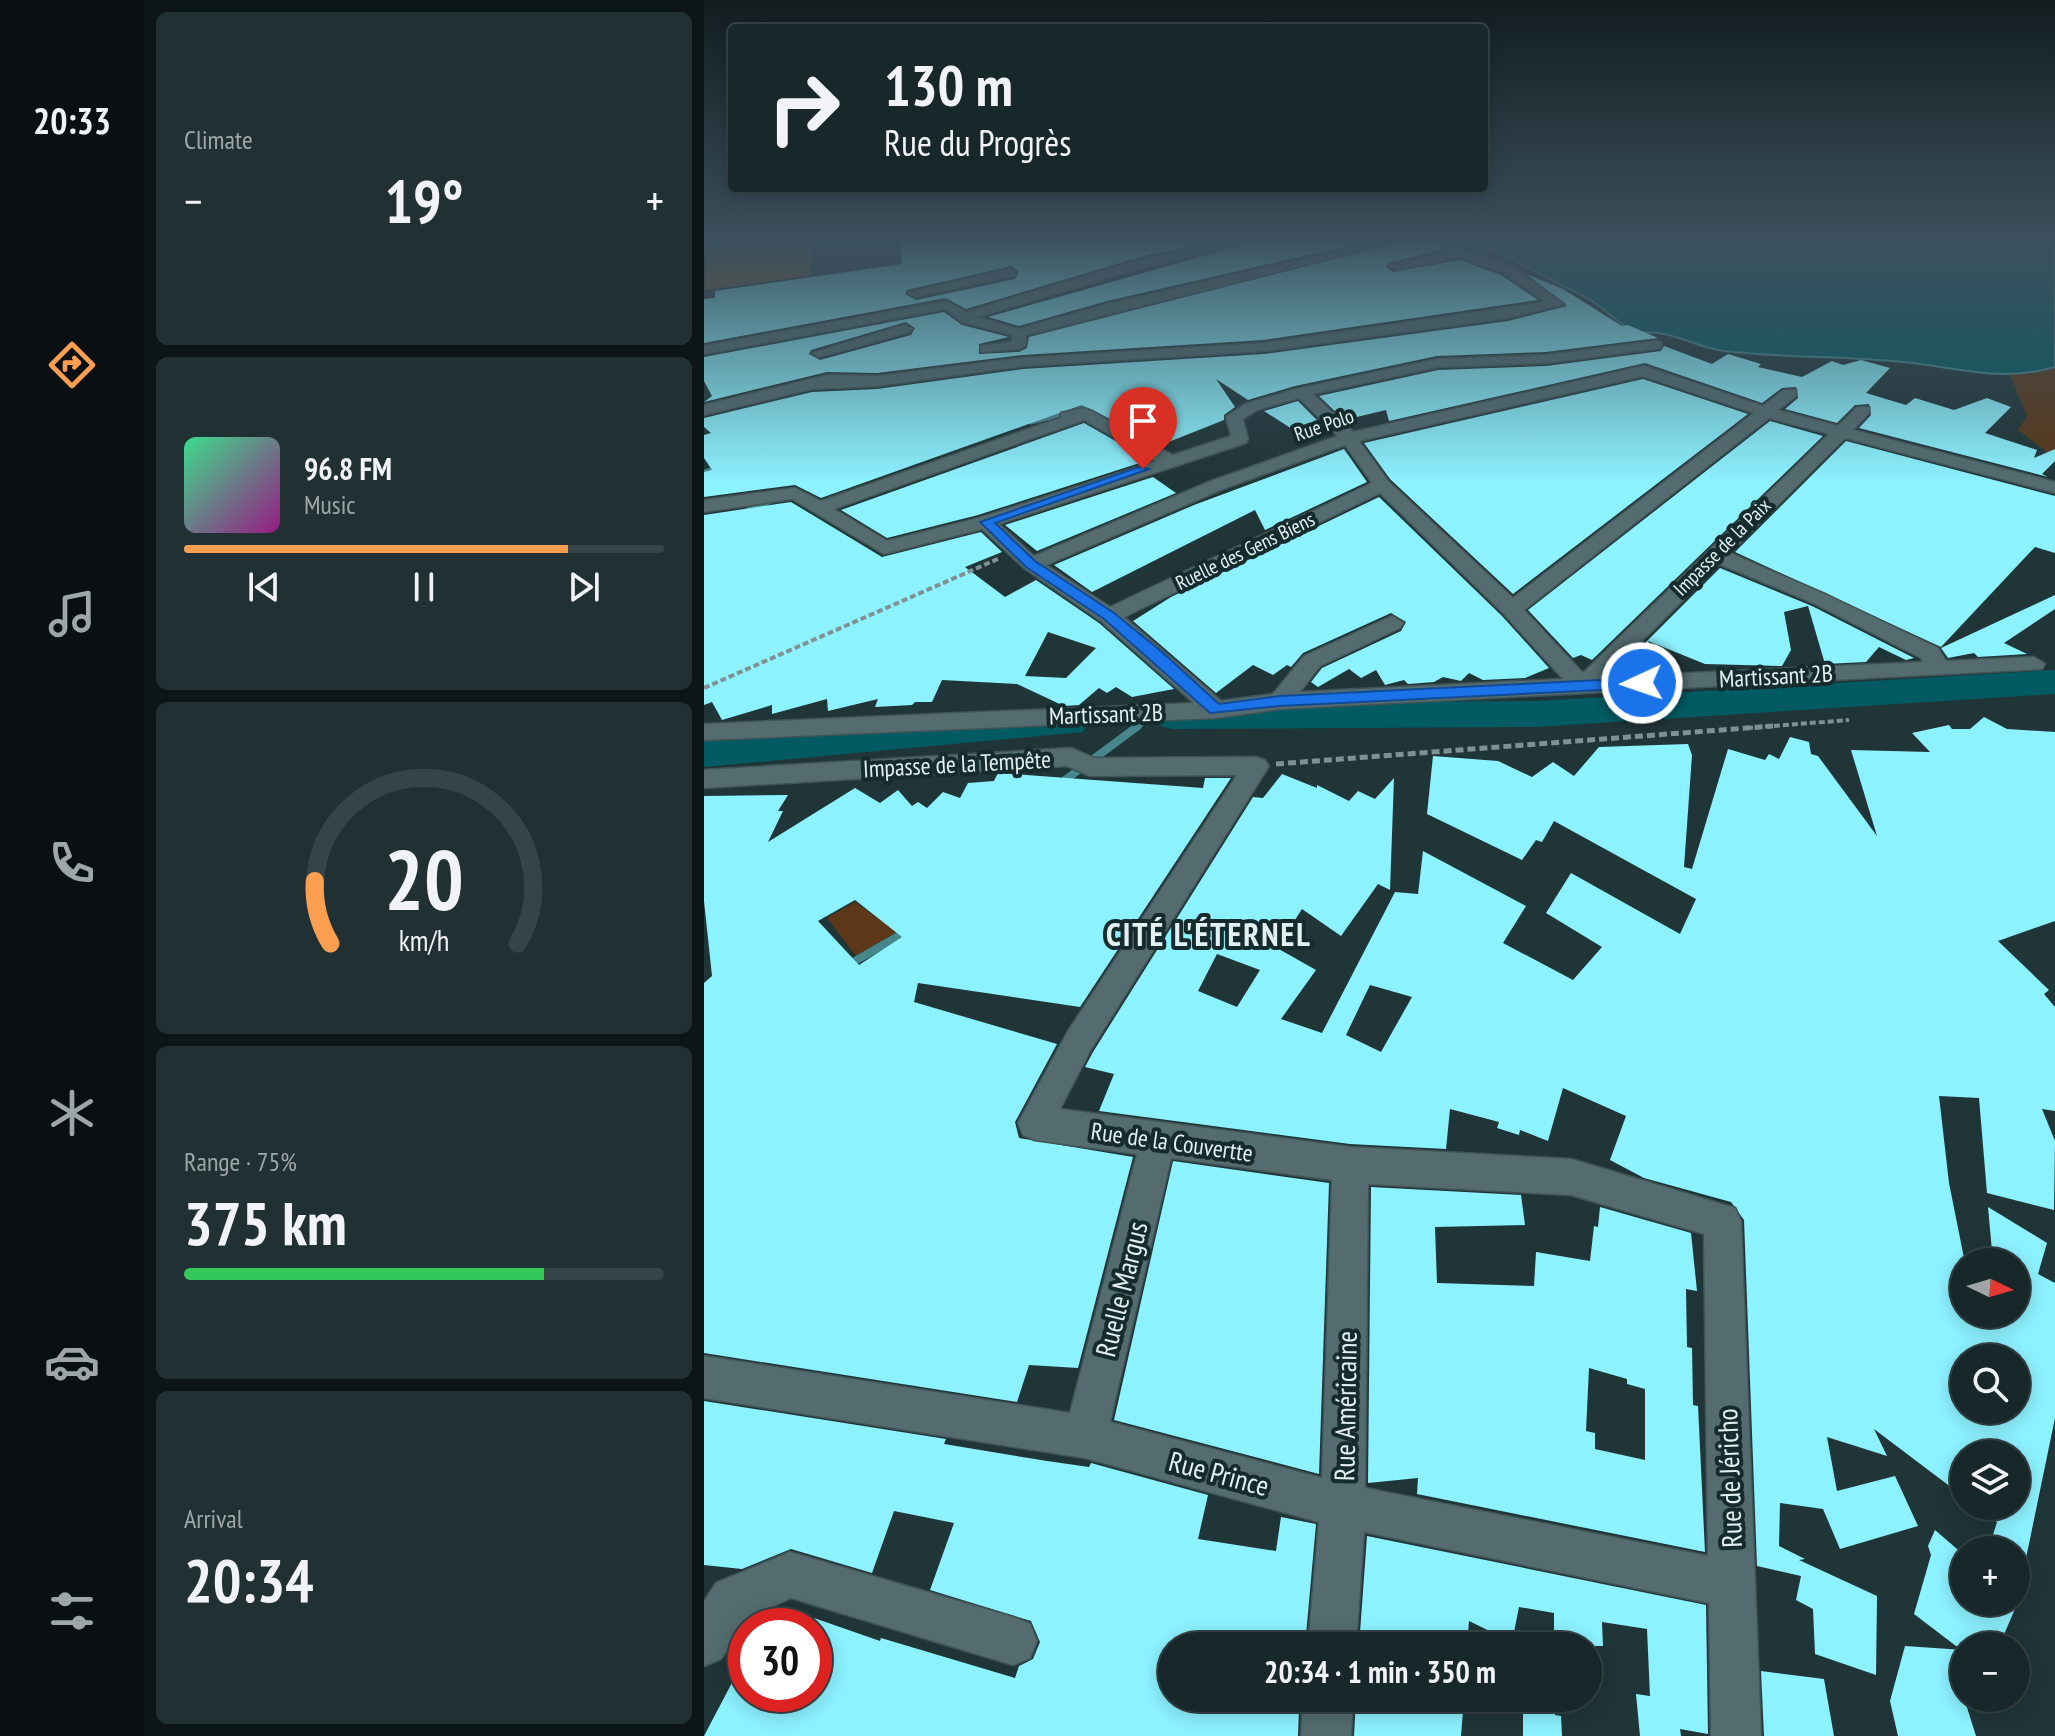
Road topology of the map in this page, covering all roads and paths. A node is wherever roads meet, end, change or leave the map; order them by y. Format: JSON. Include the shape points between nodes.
{"nodes":[{"id":1,"x":803,"y":321,"type":"edge"},
{"id":2,"x":861,"y":321,"type":"edge"},
{"id":3,"x":939,"y":321,"type":"edge"},
{"id":4,"x":980,"y":321,"type":"edge"},
{"id":5,"x":1062,"y":321,"type":"edge"},
{"id":6,"x":1456,"y":321,"type":"edge"},
{"id":7,"x":1019,"y":333,"type":"junction"},
{"id":8,"x":704,"y":343,"type":"edge"},
{"id":9,"x":1656,"y":345,"type":"dead end"},
{"id":10,"x":704,"y":350,"type":"edge"},
{"id":11,"x":975,"y":351,"type":"dead end"},
{"id":12,"x":819,"y":353,"type":"dead end"},
{"id":13,"x":949,"y":355,"type":"dead end"},
{"id":14,"x":811,"y":384,"type":"junction"},
{"id":15,"x":1302,"y":392,"type":"junction"},
{"id":16,"x":1790,"y":393,"type":"dead end"},
{"id":17,"x":704,"y":410,"type":"edge"},
{"id":18,"x":1863,"y":410,"type":"dead end"},
{"id":19,"x":1766,"y":412,"type":"junction"},
{"id":20,"x":1086,"y":414,"type":"junction"},
{"id":21,"x":1020,"y":426,"type":"dead end"},
{"id":22,"x":1841,"y":431,"type":"junction"},
{"id":23,"x":1349,"y":438,"type":"junction"},
{"id":24,"x":1170,"y":461,"type":"junction"},
{"id":25,"x":1382,"y":485,"type":"junction"},
{"id":26,"x":2055,"y":488,"type":"edge"},
{"id":27,"x":704,"y":506,"type":"edge"},
{"id":28,"x":819,"y":508,"type":"junction"},
{"id":29,"x":986,"y":522,"type":"junction"},
{"id":30,"x":1714,"y":554,"type":"junction"},
{"id":31,"x":1023,"y":558,"type":"junction"},
{"id":32,"x":1512,"y":609,"type":"junction"},
{"id":33,"x":1109,"y":616,"type":"junction"},
{"id":34,"x":1392,"y":623,"type":"dead end"},
{"id":35,"x":2034,"y":664,"type":"dead end"},
{"id":36,"x":1938,"y":668,"type":"junction"},
{"id":37,"x":1583,"y":687,"type":"junction"},
{"id":38,"x":704,"y":688,"type":"edge"},
{"id":39,"x":1280,"y":701,"type":"junction"},
{"id":40,"x":1216,"y":710,"type":"junction"},
{"id":41,"x":1849,"y":720,"type":"dead end"},
{"id":42,"x":704,"y":732,"type":"edge"},
{"id":43,"x":1256,"y":766,"type":"junction"},
{"id":44,"x":704,"y":779,"type":"edge"},
{"id":45,"x":1158,"y":1141,"type":"junction"},
{"id":46,"x":1350,"y":1165,"type":"junction"},
{"id":47,"x":1722,"y":1221,"type":"joint"},
{"id":48,"x":704,"y":1377,"type":"edge"},
{"id":49,"x":1085,"y":1437,"type":"junction"},
{"id":50,"x":1343,"y":1506,"type":"junction"},
{"id":51,"x":1732,"y":1584,"type":"junction"},
{"id":52,"x":1333,"y":1632,"type":"edge"},
{"id":53,"x":1013,"y":1641,"type":"dead end"},
{"id":54,"x":704,"y":1642,"type":"edge"},
{"id":55,"x":1327,"y":1712,"type":"edge"},
{"id":56,"x":1326,"y":1736,"type":"edge"},
{"id":57,"x":1736,"y":1736,"type":"edge"}],
"edges":[{"from":1,"to":8,"type":"street"},
{"from":2,"to":10,"type":"street"},
{"from":3,"to":12,"type":"street"},
{"from":4,"to":7,"type":"street"},
{"from":5,"to":7,"type":"street"},
{"from":6,"to":14,"type":"street","via":[[1264,347],[1023,362]]},
{"from":7,"to":11,"type":"street","via":[[1019,345]]},
{"from":9,"to":15,"type":"street","via":[[1546,359],[1438,363]]},
{"from":13,"to":14,"type":"street"},
{"from":14,"to":17,"type":"street"},
{"from":15,"to":23,"type":"street"},
{"from":15,"to":24,"type":"street","via":[[1234,417],[1240,439]]},
{"from":16,"to":19,"type":"street"},
{"from":18,"to":22,"type":"street","name":"Impasse de la Paix"},
{"from":19,"to":22,"type":"street"},
{"from":19,"to":23,"type":"street","name":"Rue Polo","via":[[1644,371]]},
{"from":19,"to":32,"type":"street"},
{"from":20,"to":21,"type":"street"},
{"from":20,"to":24,"type":"street"},
{"from":20,"to":28,"type":"street"},
{"from":22,"to":26,"type":"street"},
{"from":22,"to":30,"type":"street","name":"Impasse de la Paix"},
{"from":23,"to":25,"type":"street"},
{"from":23,"to":31,"type":"street","name":"Rue Polo"},
{"from":24,"to":29,"type":"street"},
{"from":25,"to":32,"type":"street"},
{"from":25,"to":33,"type":"street","name":"Ruelle des Gens Biens"},
{"from":27,"to":28,"type":"street","via":[[795,493]]},
{"from":28,"to":29,"type":"street","via":[[884,548]]},
{"from":29,"to":31,"type":"street"},
{"from":30,"to":36,"type":"street","via":[[1930,653]]},
{"from":30,"to":37,"type":"street","name":"Impasse de la Paix"},
{"from":31,"to":33,"type":"street"},
{"from":31,"to":38,"type":"path"},
{"from":32,"to":37,"type":"street"},
{"from":33,"to":40,"type":"street"},
{"from":34,"to":39,"type":"street","via":[[1312,661]]},
{"from":35,"to":36,"type":"street","name":"Martissant 2B"},
{"from":36,"to":37,"type":"street","name":"Martissant 2B"},
{"from":37,"to":39,"type":"street","name":"Martissant 2B"},
{"from":39,"to":40,"type":"street","name":"Martissant 2B"},
{"from":40,"to":42,"type":"street","name":"Martissant 2B"},
{"from":41,"to":43,"type":"path"},
{"from":43,"to":44,"type":"street","name":"Impasse de la Tempête","via":[[1080,762]]},
{"from":43,"to":45,"type":"street","name":"Rue de la Couvertte","via":[[1079,1041],[1035,1123]]},
{"from":45,"to":46,"type":"street","name":"Rue de la Couvertte"},
{"from":45,"to":49,"type":"street","name":"Ruelle Margus"},
{"from":46,"to":47,"type":"street","name":"Rue de la Couvertte","via":[[1571,1177]]},
{"from":46,"to":50,"type":"street","name":"Rue Américaine"},
{"from":47,"to":51,"type":"street","name":"Rue de Jéricho"},
{"from":48,"to":49,"type":"street","name":"Rue Prince"},
{"from":49,"to":50,"type":"street","name":"Rue Prince"},
{"from":50,"to":51,"type":"street","name":"Rue Prince"},
{"from":50,"to":52,"type":"street","name":"Rue Américaine"},
{"from":51,"to":57,"type":"street","name":"Rue de Jéricho"},
{"from":53,"to":54,"type":"street","via":[[790,1575],[733,1600]]},
{"from":55,"to":56,"type":"street"}]}
